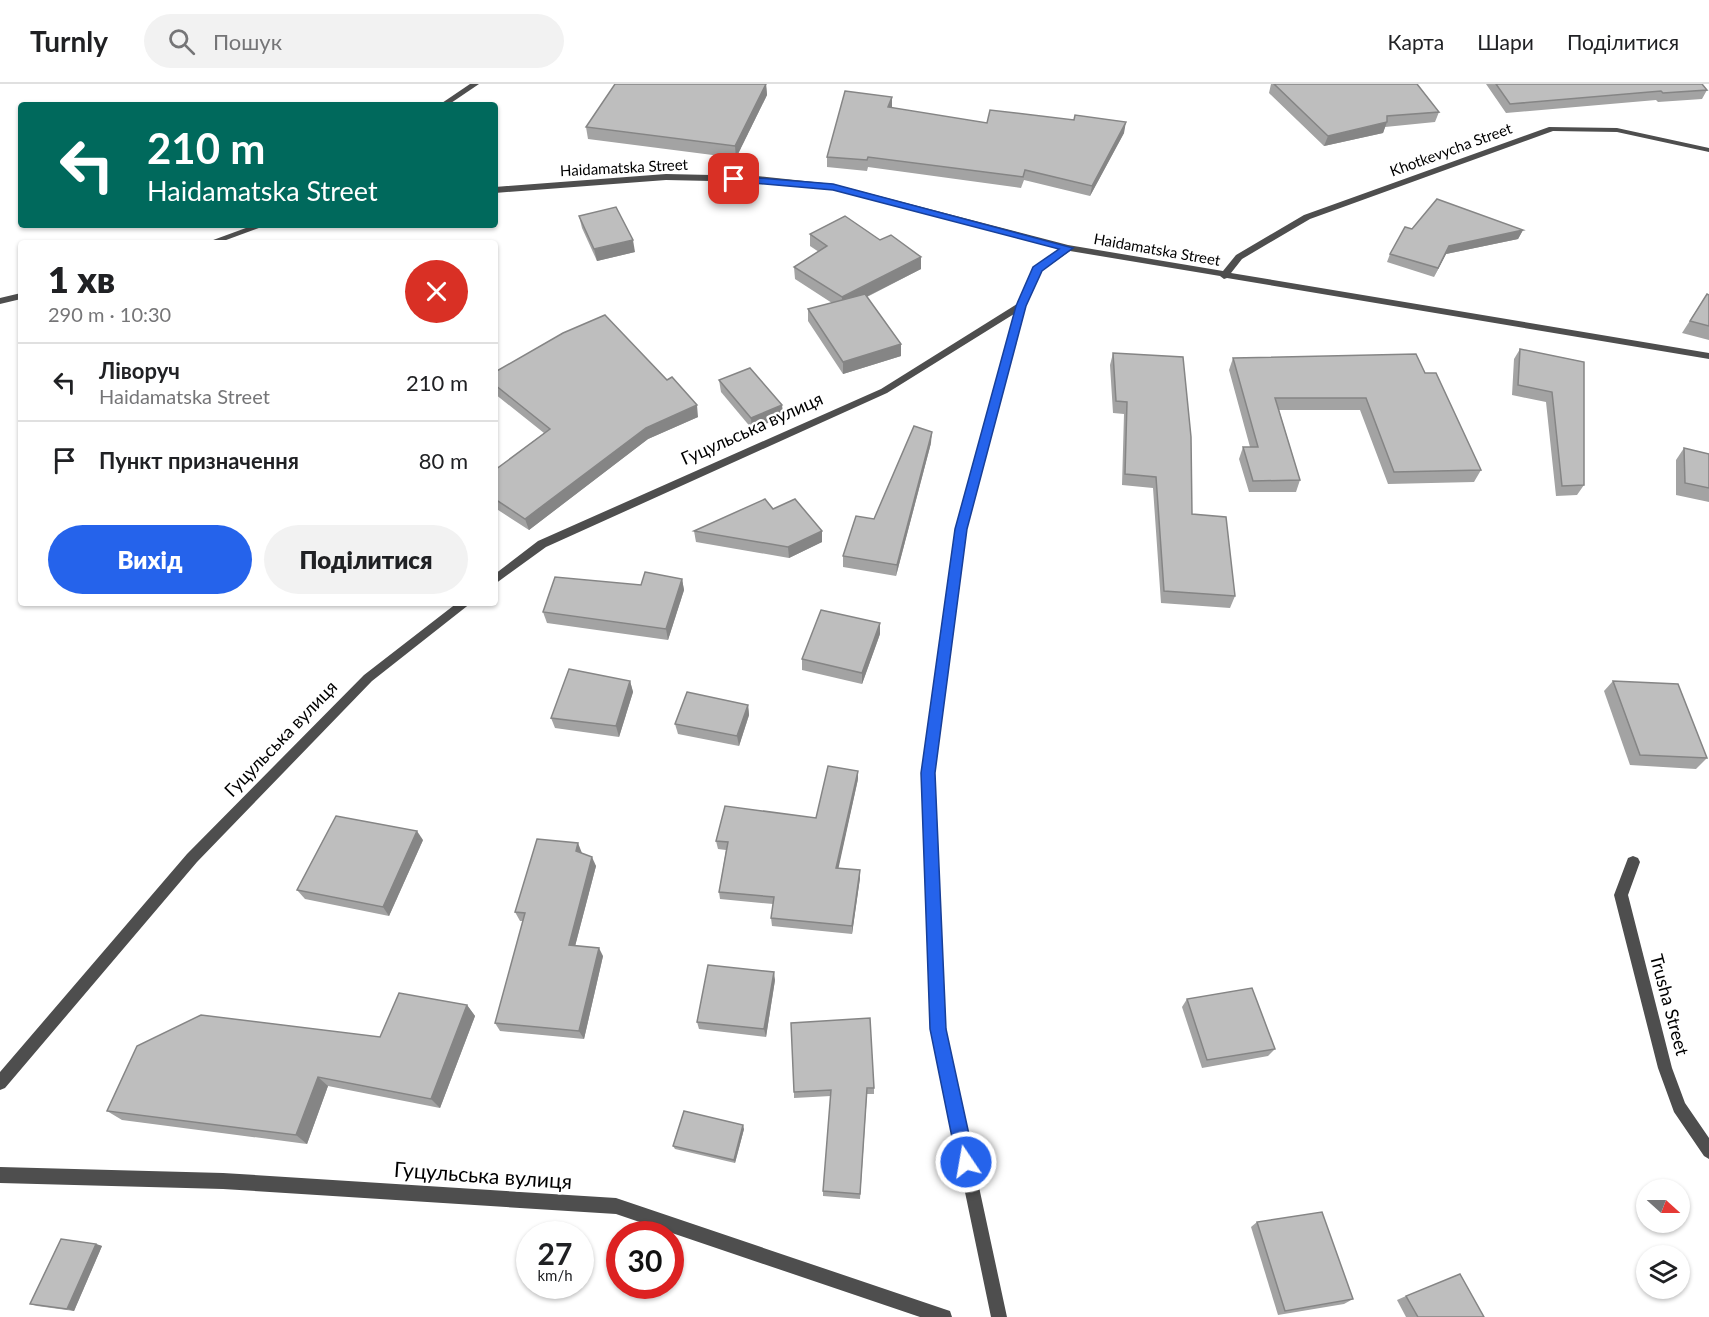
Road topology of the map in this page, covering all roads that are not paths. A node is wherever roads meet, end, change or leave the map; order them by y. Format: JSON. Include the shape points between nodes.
{"nodes":[{"id":1,"x":475,"y":84,"type":"edge"},
{"id":2,"x":448,"y":102,"type":"edge"},
{"id":3,"x":1709,"y":150,"type":"edge"},
{"id":4,"x":498,"y":190,"type":"edge"},
{"id":5,"x":254,"y":228,"type":"edge"},
{"id":6,"x":218,"y":240,"type":"edge"},
{"id":7,"x":1068,"y":248,"type":"junction"},
{"id":8,"x":1224,"y":276,"type":"junction"},
{"id":9,"x":18,"y":297,"type":"edge"},
{"id":10,"x":0,"y":301,"type":"edge"},
{"id":11,"x":1021,"y":306,"type":"junction"},
{"id":12,"x":1709,"y":356,"type":"edge"},
{"id":13,"x":498,"y":578,"type":"edge"},
{"id":14,"x":461,"y":606,"type":"edge"},
{"id":15,"x":1633,"y":862,"type":"dead end"},
{"id":16,"x":0,"y":1083,"type":"edge"},
{"id":17,"x":1709,"y":1151,"type":"edge"},
{"id":18,"x":0,"y":1175,"type":"edge"},
{"id":19,"x":944,"y":1317,"type":"edge"},
{"id":20,"x":999,"y":1317,"type":"edge"}],
"edges":[{"from":1,"to":2,"type":"street"},
{"from":3,"to":8,"type":"street","name":"Khotkevycha Street","via":[[1617,130],[1552,129],[1307,217],[1239,257]]},
{"from":4,"to":7,"type":"street","name":"Haidamatska Street","via":[[666,177],[757,179],[833,187]]},
{"from":5,"to":6,"type":"street"},
{"from":7,"to":8,"type":"street","name":"Haidamatska Street"},
{"from":7,"to":11,"type":"street","via":[[1037,269]]},
{"from":8,"to":12,"type":"street","name":"Haidamatska Street"},
{"from":9,"to":10,"type":"street"},
{"from":11,"to":13,"type":"street","name":"Гуцульська вулиця","via":[[884,391],[542,544]]},
{"from":11,"to":20,"type":"street","via":[[961,529],[928,773],[938,1029]]},
{"from":14,"to":16,"type":"street","name":"Гуцульська вулиця","via":[[368,678],[192,858]]},
{"from":15,"to":17,"type":"street","name":"Trusha Street","via":[[1620,895],[1665,1068],[1679,1107]]},
{"from":18,"to":19,"type":"street","name":"Гуцульська вулиця","via":[[223,1180],[616,1206]]}]}
